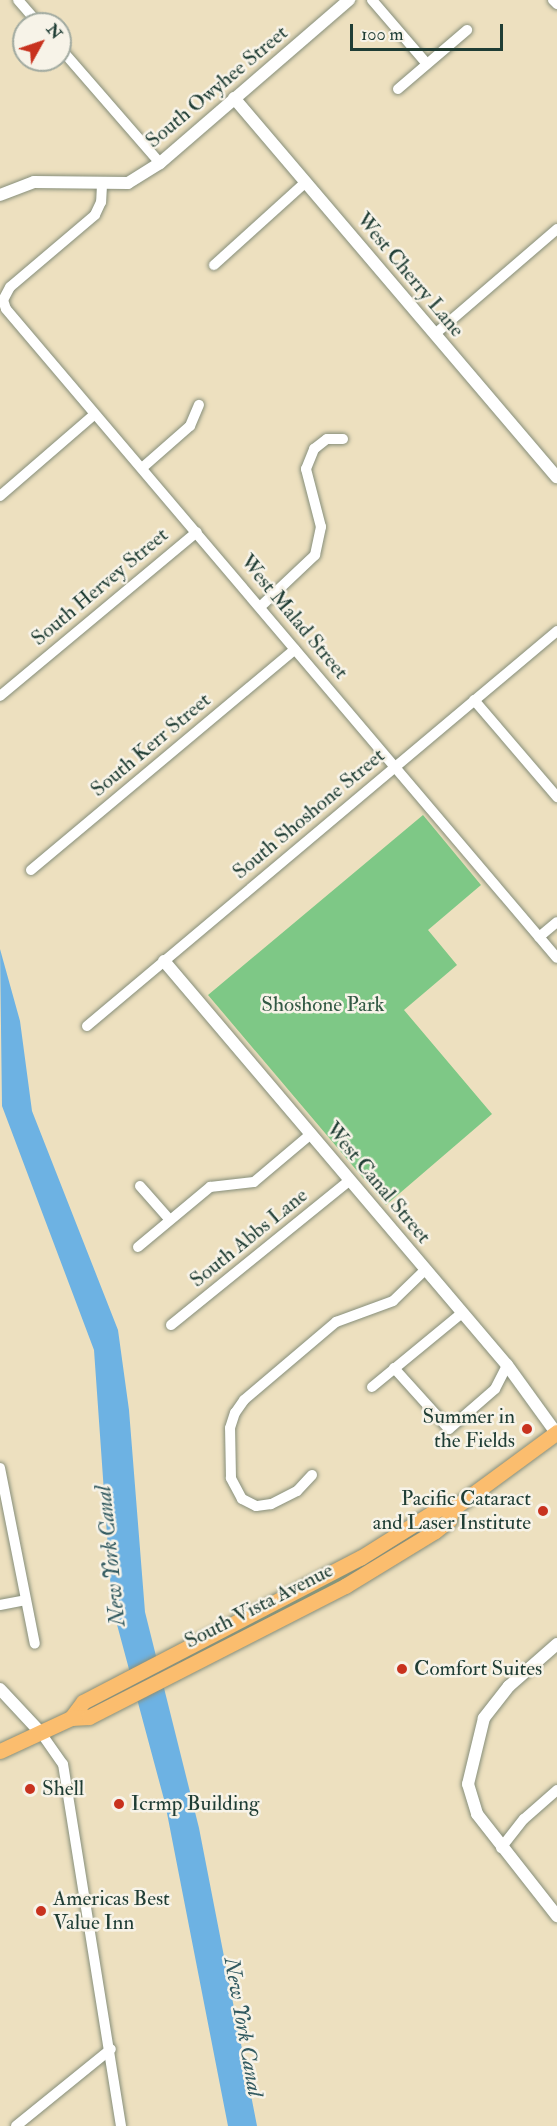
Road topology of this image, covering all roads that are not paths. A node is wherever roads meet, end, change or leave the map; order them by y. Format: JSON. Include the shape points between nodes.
{"nodes":[{"id":1,"x":18,"y":0,"type":"edge"},
{"id":2,"x":349,"y":0,"type":"edge"},
{"id":3,"x":372,"y":0,"type":"edge"},
{"id":4,"x":554,"y":0,"type":"edge"},
{"id":5,"x":557,"y":4,"type":"edge"},
{"id":6,"x":28,"y":12,"type":"edge"},
{"id":7,"x":467,"y":30,"type":"dead end"},
{"id":8,"x":72,"y":62,"type":"edge"},
{"id":9,"x":427,"y":64,"type":"junction"},
{"id":10,"x":398,"y":88,"type":"dead end"},
{"id":11,"x":234,"y":98,"type":"junction"},
{"id":12,"x":160,"y":163,"type":"junction"},
{"id":13,"x":306,"y":182,"type":"junction"},
{"id":14,"x":102,"y":185,"type":"junction"},
{"id":15,"x":0,"y":195,"type":"edge"},
{"id":16,"x":557,"y":229,"type":"edge"},
{"id":17,"x":214,"y":265,"type":"dead end"},
{"id":18,"x":435,"y":334,"type":"junction"},
{"id":19,"x":199,"y":405,"type":"dead end"},
{"id":20,"x":95,"y":414,"type":"junction"},
{"id":21,"x":343,"y":439,"type":"dead end"},
{"id":22,"x":142,"y":468,"type":"junction"},
{"id":23,"x":557,"y":477,"type":"edge"},
{"id":24,"x":0,"y":496,"type":"edge"},
{"id":25,"x":197,"y":532,"type":"junction"},
{"id":26,"x":260,"y":607,"type":"junction"},
{"id":27,"x":555,"y":636,"type":"edge"},
{"id":28,"x":295,"y":649,"type":"junction"},
{"id":29,"x":0,"y":696,"type":"edge"},
{"id":30,"x":474,"y":700,"type":"junction"},
{"id":31,"x":396,"y":766,"type":"junction"},
{"id":32,"x":557,"y":797,"type":"edge"},
{"id":33,"x":32,"y":870,"type":"dead end"},
{"id":34,"x":557,"y":922,"type":"edge"},
{"id":35,"x":540,"y":937,"type":"junction"},
{"id":36,"x":557,"y":958,"type":"edge"},
{"id":37,"x":164,"y":962,"type":"junction"},
{"id":38,"x":87,"y":1026,"type":"dead end"},
{"id":39,"x":310,"y":1134,"type":"junction"},
{"id":40,"x":350,"y":1180,"type":"junction"},
{"id":41,"x":140,"y":1186,"type":"dead end"},
{"id":42,"x":170,"y":1221,"type":"junction"},
{"id":43,"x":138,"y":1246,"type":"dead end"},
{"id":44,"x":426,"y":1269,"type":"junction"},
{"id":45,"x":462,"y":1313,"type":"junction"},
{"id":46,"x":171,"y":1325,"type":"dead end"},
{"id":47,"x":507,"y":1365,"type":"junction"},
{"id":48,"x":394,"y":1368,"type":"junction"},
{"id":49,"x":372,"y":1387,"type":"dead end"},
{"id":50,"x":557,"y":1433,"type":"edge"},
{"id":51,"x":0,"y":1468,"type":"edge"},
{"id":52,"x":312,"y":1475,"type":"dead end"},
{"id":53,"x":451,"y":1510,"type":"junction"},
{"id":54,"x":26,"y":1600,"type":"junction"},
{"id":55,"x":0,"y":1605,"type":"edge"},
{"id":56,"x":35,"y":1644,"type":"dead end"},
{"id":57,"x":557,"y":1644,"type":"edge"},
{"id":58,"x":0,"y":1689,"type":"edge"},
{"id":59,"x":71,"y":1718,"type":"junction"},
{"id":60,"x":41,"y":1733,"type":"junction"},
{"id":61,"x":0,"y":1751,"type":"edge"},
{"id":62,"x":557,"y":1790,"type":"edge"},
{"id":63,"x":501,"y":1848,"type":"junction"},
{"id":64,"x":556,"y":1913,"type":"edge"},
{"id":65,"x":111,"y":2049,"type":"junction"},
{"id":66,"x":16,"y":2126,"type":"edge"},
{"id":67,"x":121,"y":2126,"type":"edge"}],
"edges":[{"from":1,"to":6,"type":"street"},
{"from":2,"to":11,"type":"street","name":"South Owyhee Street"},
{"from":3,"to":9,"type":"street"},
{"from":4,"to":5,"type":"street"},
{"from":7,"to":9,"type":"street"},
{"from":8,"to":12,"type":"street"},
{"from":9,"to":10,"type":"street"},
{"from":11,"to":12,"type":"street","name":"South Owyhee Street"},
{"from":11,"to":13,"type":"street","name":"West Cherry Lane"},
{"from":12,"to":14,"type":"street","name":"South Owyhee Street","via":[[128,183]]},
{"from":13,"to":17,"type":"street"},
{"from":13,"to":18,"type":"street","name":"West Cherry Lane"},
{"from":14,"to":15,"type":"street","name":"South Owyhee Street","via":[[34,182]]},
{"from":14,"to":20,"type":"street","name":"West Malad Street","via":[[95,215],[10,286],[3,300],[6,309]]},
{"from":16,"to":18,"type":"street"},
{"from":18,"to":23,"type":"street","name":"West Cherry Lane"},
{"from":19,"to":22,"type":"street","via":[[190,426]]},
{"from":20,"to":22,"type":"street","name":"West Malad Street"},
{"from":20,"to":24,"type":"street"},
{"from":21,"to":26,"type":"street","via":[[327,439],[314,449],[306,469],[321,527],[315,555]]},
{"from":22,"to":25,"type":"street","name":"West Malad Street"},
{"from":25,"to":26,"type":"street","name":"West Malad Street"},
{"from":25,"to":29,"type":"street","name":"South Hervey Street"},
{"from":26,"to":28,"type":"street","name":"West Malad Street"},
{"from":27,"to":30,"type":"street","name":"South Shoshone Street"},
{"from":28,"to":31,"type":"street","name":"West Malad Street"},
{"from":28,"to":33,"type":"street","name":"South Kerr Street"},
{"from":30,"to":31,"type":"street","name":"South Shoshone Street"},
{"from":30,"to":32,"type":"street"},
{"from":31,"to":35,"type":"street","name":"West Malad Street"},
{"from":31,"to":37,"type":"street","name":"South Shoshone Street"},
{"from":34,"to":35,"type":"street"},
{"from":35,"to":36,"type":"street","name":"West Malad Street"},
{"from":37,"to":38,"type":"street","name":"South Shoshone Street"},
{"from":37,"to":39,"type":"street","name":"West Canal Street"},
{"from":39,"to":40,"type":"street","name":"West Canal Street"},
{"from":39,"to":42,"type":"street","via":[[254,1182],[210,1187]]},
{"from":40,"to":44,"type":"street","name":"West Canal Street"},
{"from":40,"to":46,"type":"street","name":"South Abbs Lane"},
{"from":41,"to":42,"type":"street"},
{"from":42,"to":43,"type":"street"},
{"from":44,"to":45,"type":"street","name":"West Canal Street"},
{"from":44,"to":52,"type":"street","via":[[393,1301],[336,1322],[244,1400],[235,1413],[230,1428],[231,1478],[242,1499],[256,1506],[271,1504],[297,1491]]},
{"from":45,"to":47,"type":"street","name":"West Canal Street"},
{"from":45,"to":48,"type":"street"},
{"from":47,"to":48,"type":"street","via":[[495,1389],[449,1430]]},
{"from":47,"to":50,"type":"street","name":"West Canal Street"},
{"from":48,"to":49,"type":"street"},
{"from":50,"to":53,"type":"main road","name":"South Vista Avenue"},
{"from":51,"to":54,"type":"street"},
{"from":53,"to":59,"type":"main road","name":"South Vista Avenue","via":[[440,1508],[360,1558],[83,1702]]},
{"from":53,"to":59,"type":"main road","name":"South Vista Avenue","via":[[449,1520],[396,1556],[89,1717]]},
{"from":54,"to":55,"type":"street"},
{"from":54,"to":56,"type":"street"},
{"from":57,"to":63,"type":"street","via":[[509,1686],[484,1718],[472,1756],[468,1784],[477,1814]]},
{"from":58,"to":60,"type":"street"},
{"from":59,"to":60,"type":"main road","name":"South Vista Avenue"},
{"from":60,"to":61,"type":"main road","name":"South Vista Avenue"},
{"from":60,"to":65,"type":"street","via":[[63,1764]]},
{"from":62,"to":63,"type":"street","via":[[524,1819]]},
{"from":63,"to":64,"type":"street"},
{"from":65,"to":66,"type":"street"},
{"from":65,"to":67,"type":"street"}]}
